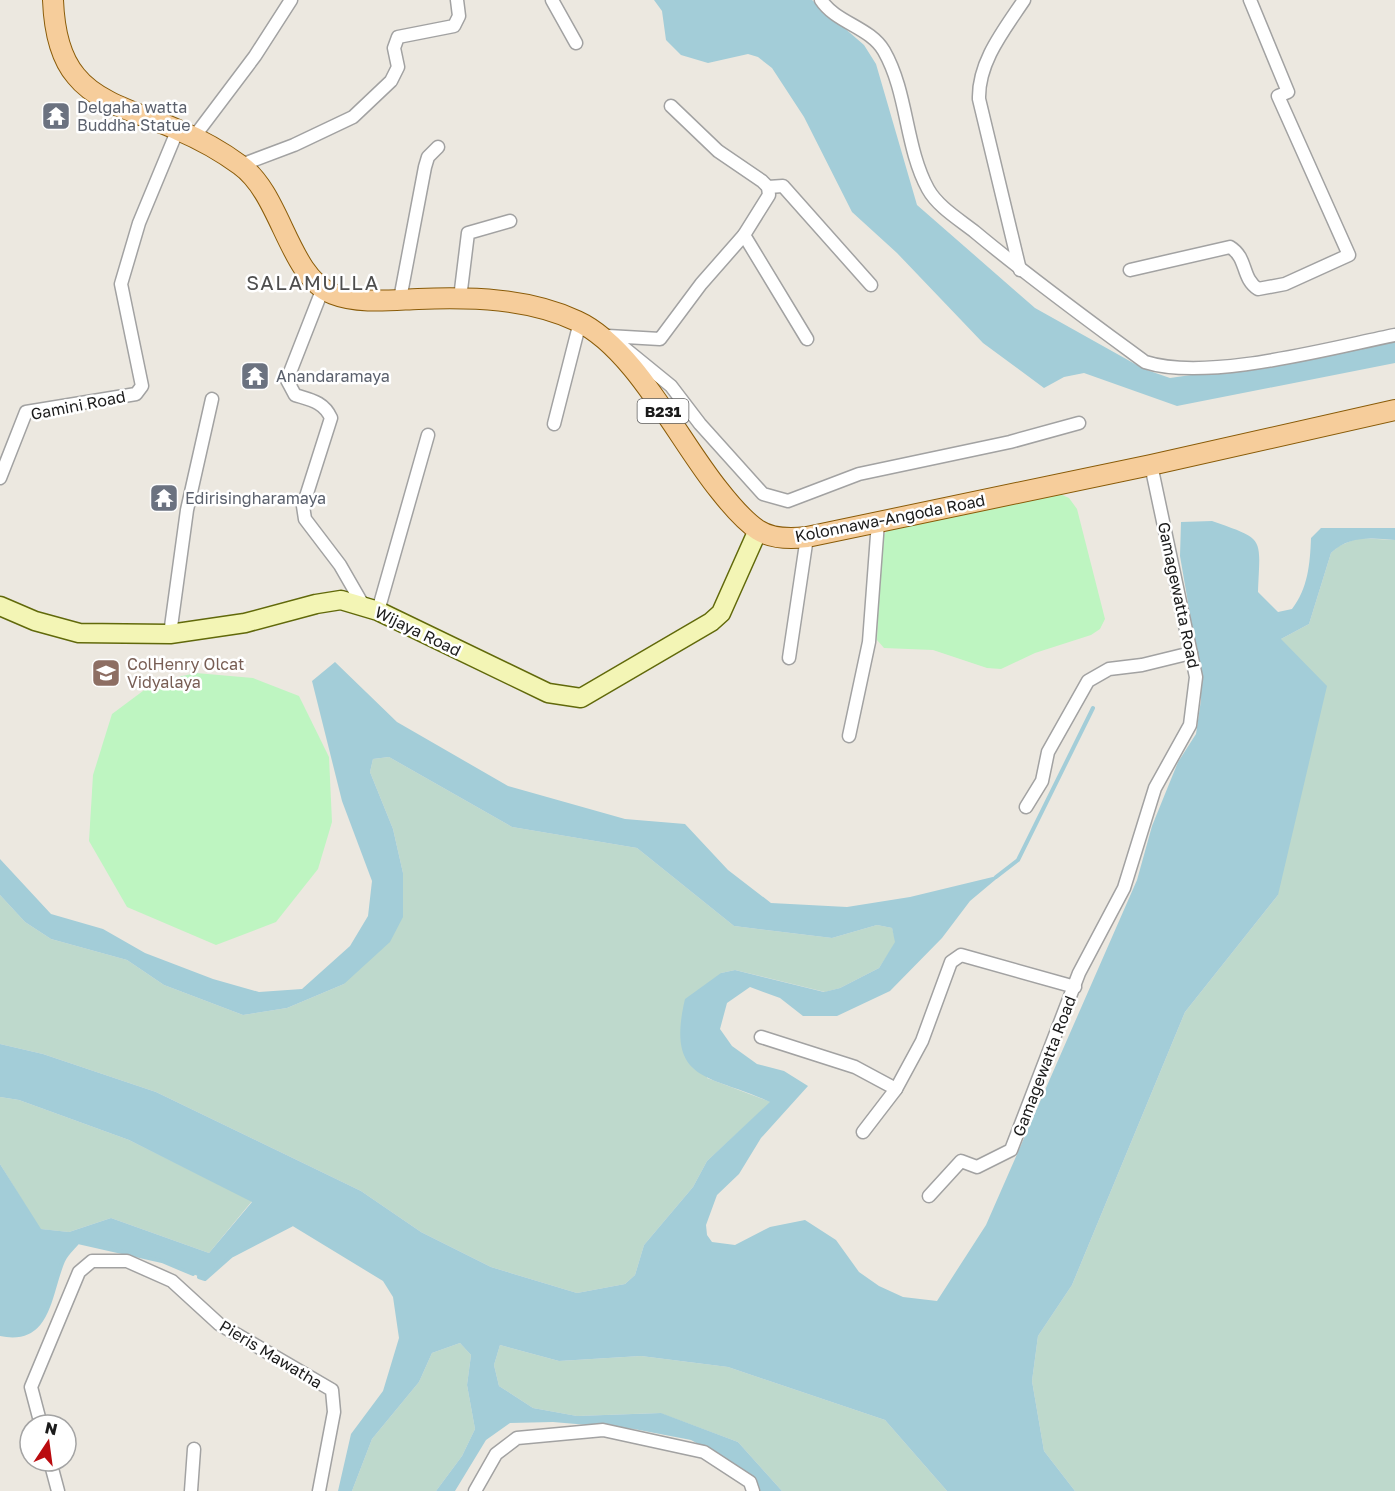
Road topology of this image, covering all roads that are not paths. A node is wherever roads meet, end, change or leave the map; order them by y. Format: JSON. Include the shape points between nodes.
{"nodes":[{"id":1,"x":53,"y":0,"type":"edge"},
{"id":2,"x":291,"y":0,"type":"edge"},
{"id":3,"x":457,"y":0,"type":"edge"},
{"id":4,"x":552,"y":0,"type":"edge"},
{"id":5,"x":821,"y":0,"type":"edge"},
{"id":6,"x":1024,"y":0,"type":"edge"},
{"id":7,"x":1250,"y":0,"type":"edge"},
{"id":8,"x":576,"y":43,"type":"dead end"},
{"id":9,"x":671,"y":106,"type":"dead end"},
{"id":10,"x":186,"y":133,"type":"junction"},
{"id":11,"x":438,"y":147,"type":"dead end"},
{"id":12,"x":241,"y":165,"type":"junction"},
{"id":13,"x":768,"y":187,"type":"junction"},
{"id":14,"x":510,"y":222,"type":"dead end"},
{"id":15,"x":744,"y":235,"type":"junction"},
{"id":16,"x":1020,"y":270,"type":"junction"},
{"id":17,"x":1130,"y":270,"type":"dead end"},
{"id":18,"x":871,"y":285,"type":"dead end"},
{"id":19,"x":323,"y":288,"type":"junction"},
{"id":20,"x":460,"y":298,"type":"junction"},
{"id":21,"x":400,"y":299,"type":"junction"},
{"id":22,"x":580,"y":322,"type":"junction"},
{"id":23,"x":604,"y":335,"type":"junction"},
{"id":24,"x":1395,"y":335,"type":"edge"},
{"id":25,"x":807,"y":339,"type":"dead end"},
{"id":26,"x":213,"y":399,"type":"dead end"},
{"id":27,"x":1395,"y":410,"type":"edge"},
{"id":28,"x":1079,"y":423,"type":"dead end"},
{"id":29,"x":554,"y":424,"type":"dead end"},
{"id":30,"x":428,"y":435,"type":"dead end"},
{"id":31,"x":1151,"y":465,"type":"junction"},
{"id":32,"x":0,"y":478,"type":"edge"},
{"id":33,"x":878,"y":522,"type":"junction"},
{"id":34,"x":758,"y":530,"type":"junction"},
{"id":35,"x":807,"y":537,"type":"junction"},
{"id":36,"x":0,"y":606,"type":"edge"},
{"id":37,"x":370,"y":608,"type":"junction"},
{"id":38,"x":170,"y":634,"type":"junction"},
{"id":39,"x":1191,"y":653,"type":"junction"},
{"id":40,"x":789,"y":658,"type":"dead end"},
{"id":41,"x":849,"y":736,"type":"dead end"},
{"id":42,"x":1026,"y":807,"type":"dead end"},
{"id":43,"x":1075,"y":987,"type":"junction"},
{"id":44,"x":761,"y":1037,"type":"dead end"},
{"id":45,"x":896,"y":1089,"type":"junction"},
{"id":46,"x":863,"y":1131,"type":"dead end"},
{"id":47,"x":929,"y":1196,"type":"dead end"},
{"id":48,"x":38,"y":1413,"type":"edge"},
{"id":49,"x":194,"y":1449,"type":"dead end"},
{"id":50,"x":53,"y":1473,"type":"edge"},
{"id":51,"x":58,"y":1491,"type":"edge"},
{"id":52,"x":191,"y":1491,"type":"edge"},
{"id":53,"x":319,"y":1491,"type":"edge"},
{"id":54,"x":476,"y":1491,"type":"edge"},
{"id":55,"x":753,"y":1491,"type":"edge"}],
"edges":[{"from":1,"to":10,"type":"main road","via":[[64,57],[81,83],[100,96]]},
{"from":2,"to":10,"type":"street","via":[[255,56]]},
{"from":3,"to":12,"type":"street","via":[[459,16],[454,26],[398,37],[394,48],[398,67],[391,81],[353,117]]},
{"from":4,"to":8,"type":"street"},
{"from":5,"to":16,"type":"street","via":[[835,16],[871,37],[883,49],[919,167],[935,199]]},
{"from":6,"to":16,"type":"street","via":[[1001,34],[978,83]]},
{"from":7,"to":17,"type":"street","via":[[1288,92],[1278,96],[1349,255],[1285,284],[1258,289],[1250,284],[1239,253],[1230,247]]},
{"from":9,"to":13,"type":"street","via":[[718,151]]},
{"from":10,"to":12,"type":"main road"},
{"from":10,"to":32,"type":"street","name":"Gamini Road","via":[[139,223],[121,284],[142,386],[135,394],[27,412]]},
{"from":11,"to":21,"type":"street","via":[[424,167]]},
{"from":12,"to":19,"type":"main road","via":[[263,188],[295,253]]},
{"from":13,"to":15,"type":"street","via":[[767,200]]},
{"from":13,"to":18,"type":"street","via":[[783,186]]},
{"from":14,"to":20,"type":"street","via":[[468,233]]},
{"from":15,"to":23,"type":"street","via":[[660,339]]},
{"from":15,"to":25,"type":"street"},
{"from":16,"to":24,"type":"street","via":[[1145,363],[1158,367],[1216,368]]},
{"from":19,"to":21,"type":"main road","name":"Kolonnawa-Angoda Road","number":"B231","via":[[343,297]]},
{"from":19,"to":37,"type":"street","via":[[287,380],[295,395],[320,403],[331,418],[303,506],[305,519]]},
{"from":20,"to":21,"type":"main road","name":"Kolonnawa-Angoda Road","number":"B231"},
{"from":20,"to":22,"type":"main road","name":"Kolonnawa-Angoda Road","number":"B231","via":[[531,306]]},
{"from":22,"to":23,"type":"main road","name":"Kolonnawa-Angoda Road","number":"B231"},
{"from":22,"to":29,"type":"street"},
{"from":23,"to":28,"type":"street","via":[[671,386],[763,494],[788,501],[859,474]]},
{"from":23,"to":34,"type":"main road","name":"Kolonnawa-Angoda Road","number":"B231","via":[[621,352],[732,507]]},
{"from":26,"to":38,"type":"street","via":[[187,510]]},
{"from":27,"to":31,"type":"main road","name":"Kolonnawa-Angoda Road","number":"B231"},
{"from":30,"to":37,"type":"street"},
{"from":31,"to":33,"type":"main road","name":"Kolonnawa-Angoda Road","number":"B231"},
{"from":31,"to":39,"type":"street","name":"Gamagewatta Road"},
{"from":33,"to":35,"type":"main road","name":"Kolonnawa-Angoda Road","number":"B231"},
{"from":33,"to":41,"type":"street","via":[[869,642]]},
{"from":34,"to":35,"type":"main road","name":"Kolonnawa-Angoda Road","number":"B231","via":[[789,539]]},
{"from":34,"to":37,"type":"street","name":"Wijaya Road","via":[[721,613],[580,698],[548,693]]},
{"from":35,"to":40,"type":"street"},
{"from":36,"to":38,"type":"street","name":"Wijaya Road","via":[[34,621],[79,633]]},
{"from":37,"to":38,"type":"street","name":"Wijaya Road","via":[[332,601],[245,622]]},
{"from":39,"to":42,"type":"street","via":[[1109,669],[1088,681],[1048,752],[1042,781]]},
{"from":39,"to":43,"type":"street","name":"Gamagewatta Road","via":[[1196,677],[1190,725],[1155,788],[1124,888]]},
{"from":43,"to":45,"type":"street","name":"Gamagewatta Road","via":[[961,955],[951,962],[922,1041]]},
{"from":43,"to":47,"type":"street","name":"Gamagewatta Road","via":[[1011,1150],[977,1167],[961,1161]]},
{"from":44,"to":45,"type":"street","via":[[855,1067]]},
{"from":45,"to":46,"type":"street","name":"Gamagewatta Road"},
{"from":48,"to":53,"type":"street","name":"Pieris Mawatha","via":[[31,1387],[79,1272],[92,1261],[127,1261],[172,1281],[219,1324],[332,1390],[334,1412]]},
{"from":49,"to":52,"type":"street"},
{"from":50,"to":51,"type":"street"},
{"from":54,"to":55,"type":"street","via":[[496,1454],[517,1438],[603,1430],[704,1452],[750,1482]]}]}
